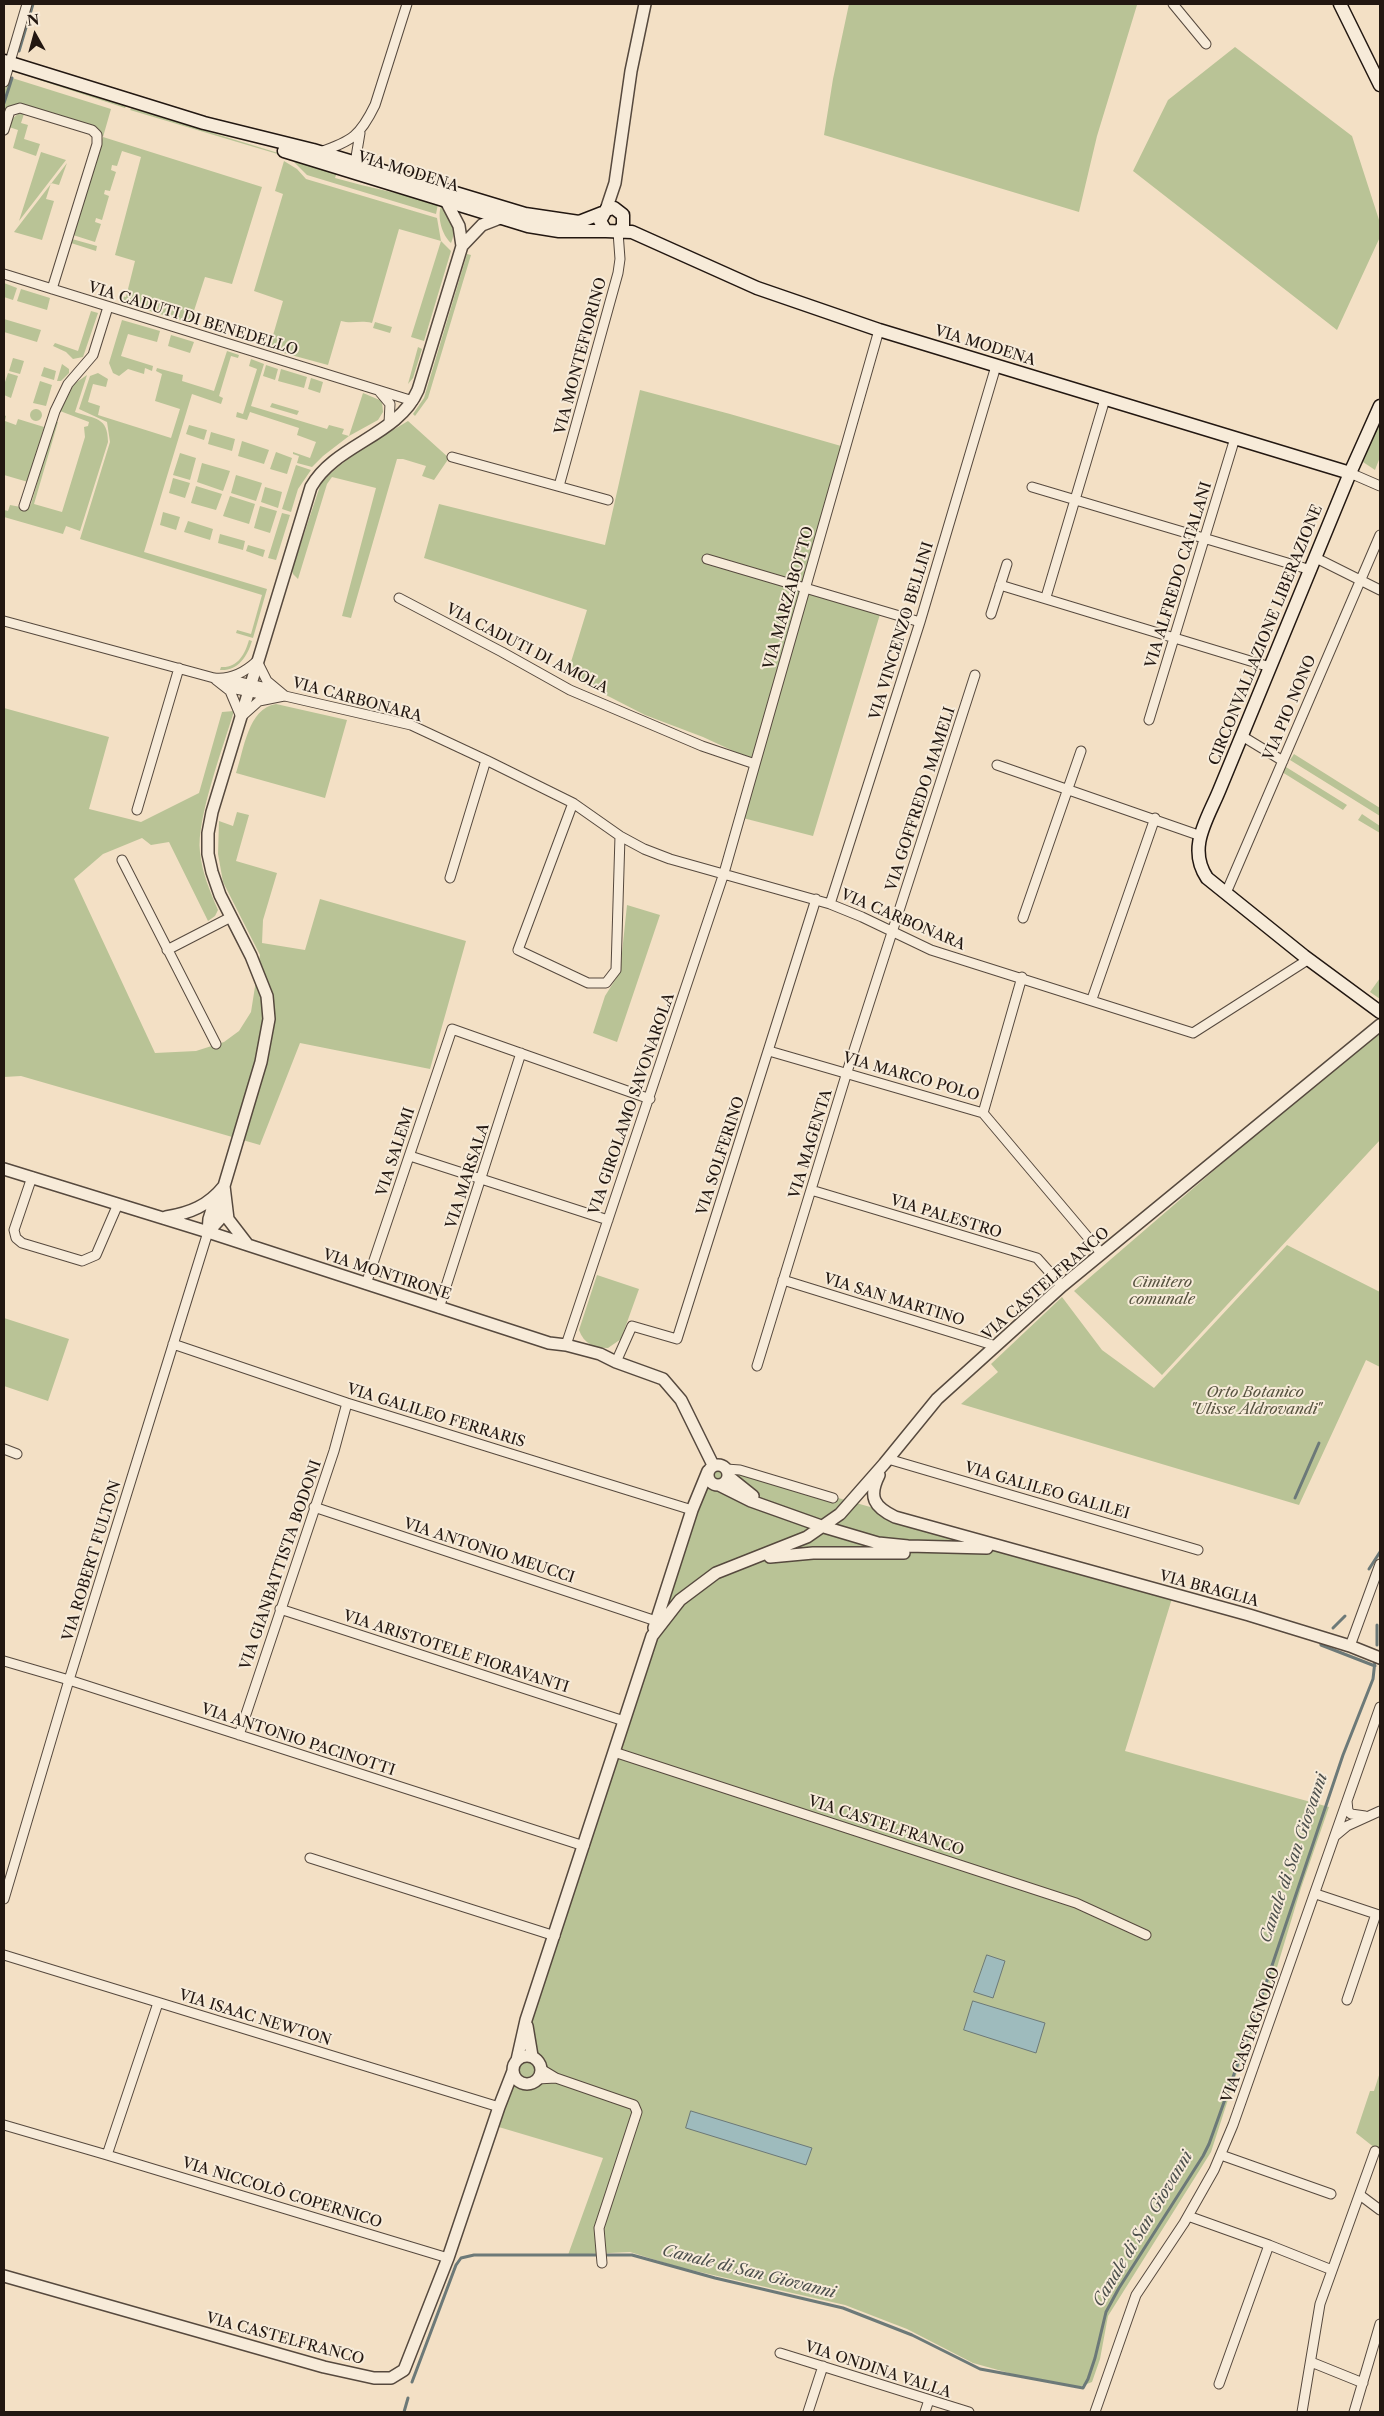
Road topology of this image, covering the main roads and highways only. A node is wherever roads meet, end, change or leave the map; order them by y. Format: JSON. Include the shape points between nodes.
{"nodes":[{"id":1,"x":1340,"y":4,"type":"edge"},
{"id":2,"x":7,"y":62,"type":"edge"},
{"id":3,"x":1380,"y":85,"type":"edge"},
{"id":4,"x":204,"y":123,"type":"junction"},
{"id":5,"x":474,"y":204,"type":"junction"},
{"id":6,"x":604,"y":211,"type":"junction"},
{"id":7,"x":623,"y":215,"type":"junction"},
{"id":8,"x":612,"y":232,"type":"junction"},
{"id":9,"x":672,"y":249,"type":"junction"},
{"id":10,"x":1380,"y":406,"type":"edge"},
{"id":11,"x":1350,"y":473,"type":"junction"},
{"id":12,"x":1380,"y":1012,"type":"edge"}],
"edges":[{"from":1,"to":3,"type":"main road"},
{"from":2,"to":4,"type":"main road","name":"VIA MODENA"},
{"from":4,"to":5,"type":"main road","name":"VIA MODENA","via":[[320,152]]},
{"from":4,"to":5,"type":"main road","name":"VIA MODENA","via":[[446,201]]},
{"from":5,"to":6,"type":"main road","name":"VIA MODENA","via":[[576,221]]},
{"from":5,"to":8,"type":"main road","name":"VIA MODENA","via":[[500,218],[528,226]]},
{"from":6,"to":7,"type":"main road","via":[[614,208]]},
{"from":6,"to":8,"type":"main road","via":[[600,221]]},
{"from":7,"to":8,"type":"main road","via":[[623,226]]},
{"from":7,"to":9,"type":"main road"},
{"from":8,"to":9,"type":"main road","name":"VIA MODENA","via":[[632,232]]},
{"from":9,"to":11,"type":"main road","name":"VIA MODENA","via":[[756,288],[879,330]]},
{"from":10,"to":11,"type":"main road","name":"CIRCONVALLAZIONE LIBERAZIONE"},
{"from":11,"to":12,"type":"main road","name":"CIRCONVALLAZIONE LIBERAZIONE","via":[[1200,836],[1197,854],[1207,878]]}]}
